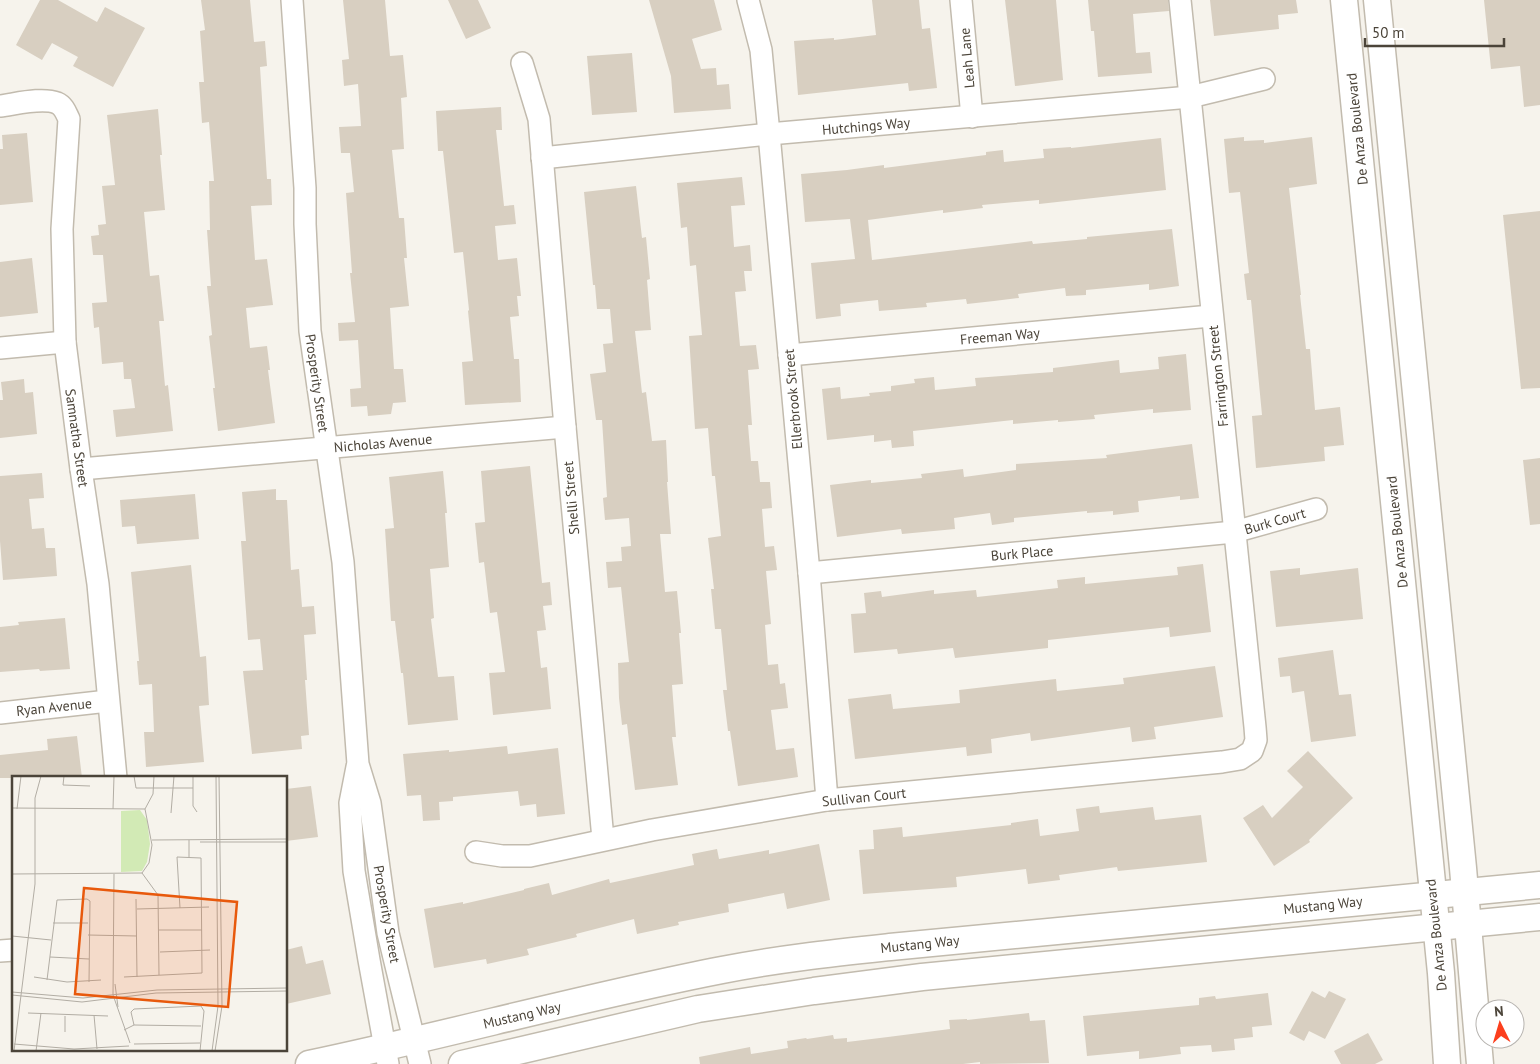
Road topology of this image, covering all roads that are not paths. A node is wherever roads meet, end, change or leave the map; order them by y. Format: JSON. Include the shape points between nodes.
{"nodes":[{"id":1,"x":292,"y":0,"type":"edge"},
{"id":2,"x":748,"y":0,"type":"edge"},
{"id":3,"x":961,"y":0,"type":"edge"},
{"id":4,"x":1180,"y":0,"type":"edge"},
{"id":5,"x":1344,"y":0,"type":"edge"},
{"id":6,"x":1377,"y":0,"type":"edge"},
{"id":7,"x":522,"y":63,"type":"dead end"},
{"id":8,"x":1264,"y":79,"type":"dead end"},
{"id":9,"x":1190,"y":97,"type":"junction"},
{"id":10,"x":0,"y":106,"type":"edge"},
{"id":11,"x":972,"y":116,"type":"junction"},
{"id":12,"x":769,"y":134,"type":"junction"},
{"id":13,"x":542,"y":158,"type":"junction"},
{"id":14,"x":1211,"y":316,"type":"junction"},
{"id":15,"x":66,"y":342,"type":"junction"},
{"id":16,"x":0,"y":348,"type":"edge"},
{"id":17,"x":789,"y":355,"type":"junction"},
{"id":18,"x":565,"y":427,"type":"junction"},
{"id":19,"x":326,"y":448,"type":"junction"},
{"id":20,"x":81,"y":469,"type":"junction"},
{"id":21,"x":1316,"y":509,"type":"dead end"},
{"id":22,"x":1234,"y":532,"type":"junction"},
{"id":23,"x":809,"y":573,"type":"junction"},
{"id":24,"x":108,"y":702,"type":"junction"},
{"id":25,"x":0,"y":713,"type":"edge"},
{"id":26,"x":1252,"y":751,"type":"joint"},
{"id":27,"x":358,"y":764,"type":"junction"},
{"id":28,"x":116,"y":776,"type":"edge"},
{"id":29,"x":827,"y":800,"type":"junction"},
{"id":30,"x":604,"y":839,"type":"junction"},
{"id":31,"x":476,"y":852,"type":"dead end"},
{"id":32,"x":1540,"y":885,"type":"edge"},
{"id":33,"x":1465,"y":892,"type":"junction"},
{"id":34,"x":1432,"y":894,"type":"junction"},
{"id":35,"x":1540,"y":917,"type":"edge"},
{"id":36,"x":1468,"y":924,"type":"junction"},
{"id":37,"x":1435,"y":927,"type":"junction"},
{"id":38,"x":417,"y":1052,"type":"edge"},
{"id":39,"x":386,"y":1056,"type":"edge"},
{"id":40,"x":309,"y":1064,"type":"edge"},
{"id":41,"x":462,"y":1064,"type":"edge"},
{"id":42,"x":1448,"y":1064,"type":"edge"},
{"id":43,"x":1480,"y":1064,"type":"edge"}],
"edges":[{"from":1,"to":19,"type":"street","name":"Prosperity Street","via":[[305,188],[310,332]]},
{"from":2,"to":12,"type":"street","name":"Ellerbrook Street","via":[[760,50]]},
{"from":3,"to":11,"type":"street","name":"Leah Lane"},
{"from":4,"to":9,"type":"street","name":"Farrington Street"},
{"from":5,"to":34,"type":"street","name":"De Anza Boulevard"},
{"from":6,"to":33,"type":"street"},
{"from":7,"to":13,"type":"street","name":"Shelli Street","via":[[539,119]]},
{"from":8,"to":9,"type":"street","name":"Hutchings Way"},
{"from":9,"to":11,"type":"street","name":"Hutchings Way"},
{"from":9,"to":14,"type":"street","name":"Farrington Street"},
{"from":10,"to":15,"type":"street","name":"Samnatha Street","via":[[36,101],[56,103],[69,119],[62,229]]},
{"from":11,"to":12,"type":"street","name":"Hutchings Way"},
{"from":12,"to":13,"type":"street","name":"Hutchings Way"},
{"from":12,"to":17,"type":"street","name":"Ellerbrook Street"},
{"from":13,"to":18,"type":"street","name":"Shelli Street"},
{"from":14,"to":17,"type":"street","name":"Freeman Way"},
{"from":14,"to":22,"type":"street","name":"Farrington Street"},
{"from":15,"to":16,"type":"street"},
{"from":15,"to":20,"type":"street","name":"Samnatha Street"},
{"from":17,"to":23,"type":"street","name":"Ellerbrook Street"},
{"from":18,"to":19,"type":"street","name":"Nicholas Avenue"},
{"from":18,"to":30,"type":"street","name":"Shelli Street"},
{"from":19,"to":20,"type":"street","name":"Nicholas Avenue"},
{"from":19,"to":27,"type":"street","name":"Prosperity Street","via":[[343,562]]},
{"from":20,"to":24,"type":"street","name":"Samnatha Street","via":[[98,584]]},
{"from":21,"to":22,"type":"street","name":"Burk Court"},
{"from":22,"to":23,"type":"street","name":"Burk Place"},
{"from":22,"to":26,"type":"street","name":"Farrington Street","via":[[1255,727],[1256,740]]},
{"from":23,"to":29,"type":"street","name":"Ellerbrook Street"},
{"from":24,"to":25,"type":"street","name":"Ryan Avenue"},
{"from":24,"to":28,"type":"street","name":"Samnatha Street"},
{"from":26,"to":29,"type":"street","name":"Sullivan Court","via":[[1240,759],[1188,766]]},
{"from":27,"to":38,"type":"street","name":"Prosperity Street","via":[[370,803],[388,933]]},
{"from":27,"to":39,"type":"street","name":"Prosperity Street","via":[[350,803],[354,871]]},
{"from":29,"to":30,"type":"street","name":"Sullivan Court"},
{"from":30,"to":31,"type":"street","name":"Sullivan Court","via":[[530,856]]},
{"from":32,"to":33,"type":"street","name":"Mustang Way"},
{"from":33,"to":34,"type":"street","name":"Mustang Way"},
{"from":33,"to":36,"type":"street"},
{"from":34,"to":37,"type":"street","name":"De Anza Boulevard"},
{"from":34,"to":38,"type":"street","name":"Mustang Way","via":[[900,946],[723,970],[597,997]]},
{"from":35,"to":36,"type":"street"},
{"from":36,"to":37,"type":"street"},
{"from":36,"to":43,"type":"street"},
{"from":37,"to":41,"type":"street","via":[[922,977],[814,991],[698,1009]]},
{"from":37,"to":42,"type":"street","name":"De Anza Boulevard"},
{"from":38,"to":39,"type":"street","name":"Mustang Way"},
{"from":39,"to":40,"type":"street","name":"Mustang Way"}]}
